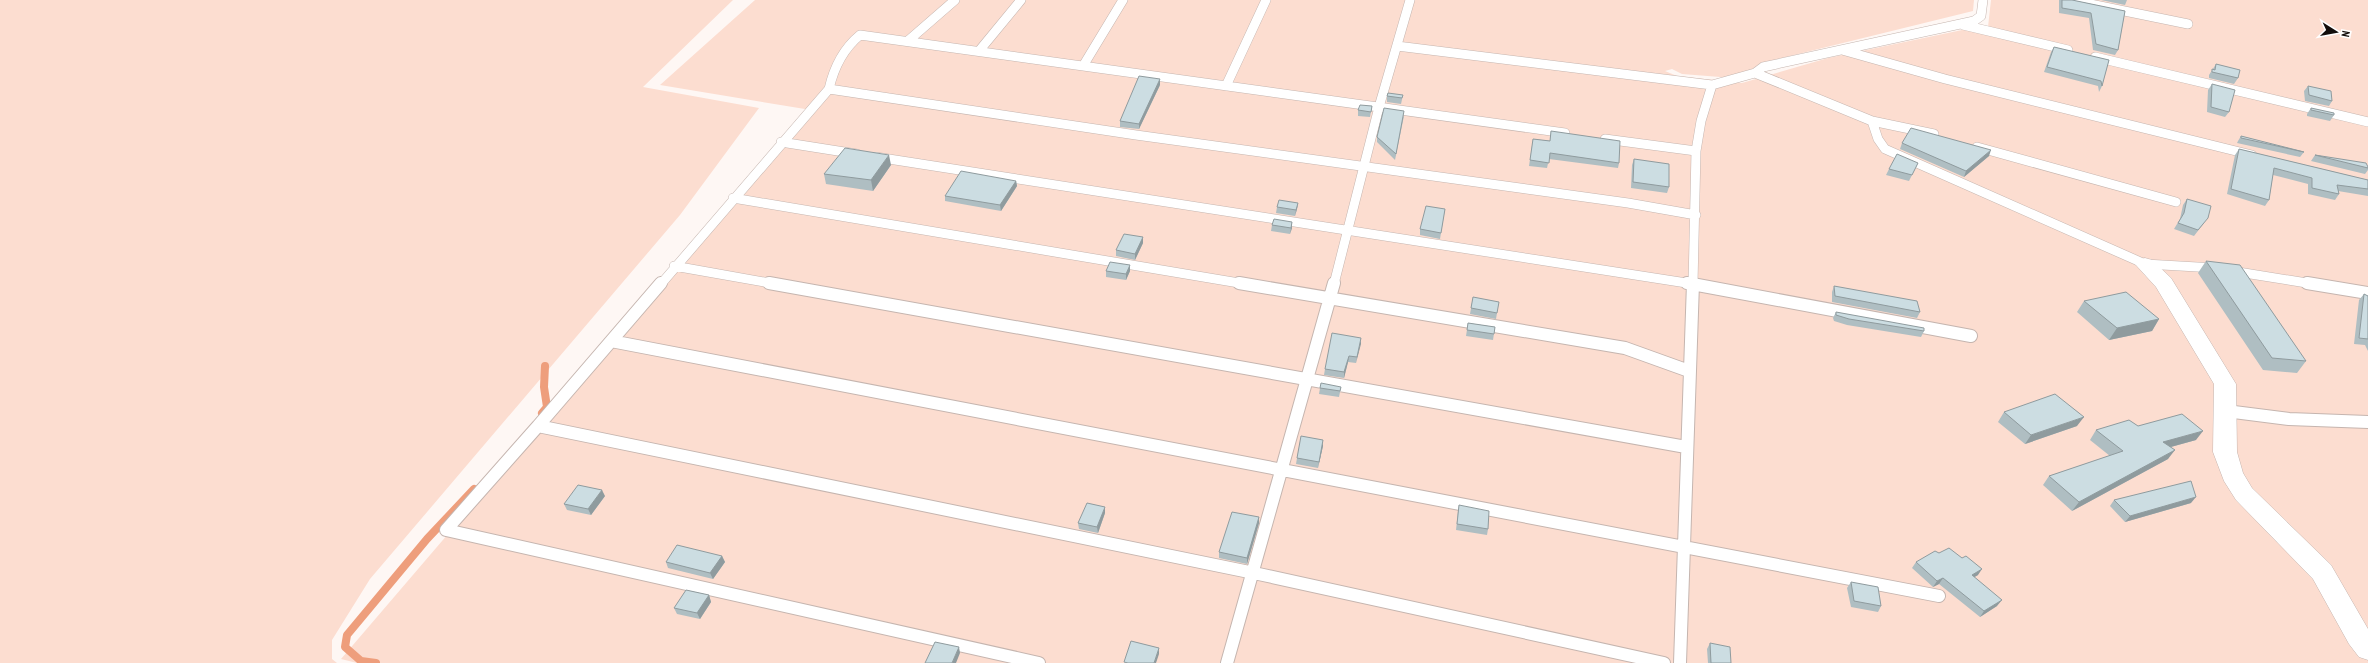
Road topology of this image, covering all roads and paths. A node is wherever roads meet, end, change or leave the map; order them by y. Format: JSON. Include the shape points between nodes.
{"nodes":[{"id":1,"x":955,"y":0,"type":"edge"},
{"id":2,"x":1021,"y":0,"type":"edge"},
{"id":3,"x":1123,"y":0,"type":"edge"},
{"id":4,"x":1266,"y":0,"type":"edge"},
{"id":5,"x":1410,"y":0,"type":"edge"},
{"id":6,"x":1983,"y":0,"type":"edge"},
{"id":7,"x":2071,"y":0,"type":"edge"},
{"id":8,"x":1960,"y":24,"type":"junction"},
{"id":9,"x":2188,"y":24,"type":"dead end"},
{"id":10,"x":909,"y":40,"type":"junction"},
{"id":11,"x":1397,"y":46,"type":"junction"},
{"id":12,"x":1840,"y":49,"type":"junction"},
{"id":13,"x":979,"y":51,"type":"junction"},
{"id":14,"x":1083,"y":66,"type":"junction"},
{"id":15,"x":1755,"y":74,"type":"junction"},
{"id":16,"x":1226,"y":86,"type":"junction"},
{"id":17,"x":1712,"y":86,"type":"junction"},
{"id":18,"x":829,"y":89,"type":"junction"},
{"id":19,"x":1379,"y":107,"type":"junction"},
{"id":20,"x":1872,"y":121,"type":"junction"},
{"id":21,"x":2368,"y":122,"type":"edge"},
{"id":22,"x":1577,"y":135,"type":"edge"},
{"id":23,"x":1593,"y":137,"type":"edge"},
{"id":24,"x":1942,"y":137,"type":"edge"},
{"id":25,"x":781,"y":142,"type":"junction"},
{"id":26,"x":1964,"y":143,"type":"edge"},
{"id":27,"x":1696,"y":152,"type":"junction"},
{"id":28,"x":2262,"y":157,"type":"edge"},
{"id":29,"x":1365,"y":166,"type":"junction"},
{"id":30,"x":733,"y":198,"type":"junction"},
{"id":31,"x":2176,"y":202,"type":"dead end"},
{"id":32,"x":1696,"y":215,"type":"junction"},
{"id":33,"x":1349,"y":229,"type":"junction"},
{"id":34,"x":2145,"y":264,"type":"junction"},
{"id":35,"x":674,"y":266,"type":"junction"},
{"id":36,"x":1693,"y":284,"type":"junction"},
{"id":37,"x":2368,"y":293,"type":"edge"},
{"id":38,"x":1330,"y":300,"type":"junction"},
{"id":39,"x":1971,"y":336,"type":"dead end"},
{"id":40,"x":611,"y":341,"type":"junction"},
{"id":41,"x":1689,"y":370,"type":"junction"},
{"id":42,"x":1308,"y":379,"type":"junction"},
{"id":43,"x":2226,"y":411,"type":"junction"},
{"id":44,"x":2368,"y":422,"type":"edge"},
{"id":45,"x":538,"y":426,"type":"junction"},
{"id":46,"x":1686,"y":447,"type":"junction"},
{"id":47,"x":1282,"y":470,"type":"junction"},
{"id":48,"x":1684,"y":547,"type":"junction"},
{"id":49,"x":1254,"y":573,"type":"junction"},
{"id":50,"x":1939,"y":596,"type":"dead end"},
{"id":51,"x":2368,"y":649,"type":"edge"},
{"id":52,"x":1039,"y":663,"type":"edge"},
{"id":53,"x":1227,"y":663,"type":"edge"},
{"id":54,"x":1664,"y":663,"type":"edge"},
{"id":55,"x":1680,"y":663,"type":"edge"}],
"edges":[{"from":1,"to":10,"type":"lane"},
{"from":2,"to":13,"type":"lane"},
{"from":3,"to":14,"type":"lane"},
{"from":4,"to":16,"type":"lane"},
{"from":5,"to":11,"type":"lane"},
{"from":6,"to":8,"type":"lane","via":[[1981,16],[1974,21]]},
{"from":7,"to":9,"type":"lane"},
{"from":8,"to":12,"type":"lane"},
{"from":8,"to":21,"type":"lane"},
{"from":10,"to":13,"type":"lane"},
{"from":10,"to":18,"type":"lane","via":[[860,35],[838,59],[832,71]]},
{"from":11,"to":17,"type":"lane"},
{"from":11,"to":19,"type":"lane"},
{"from":12,"to":15,"type":"lane","via":[[1763,67]]},
{"from":12,"to":28,"type":"lane","via":[[1946,79]]},
{"from":13,"to":14,"type":"lane"},
{"from":14,"to":16,"type":"lane"},
{"from":15,"to":17,"type":"lane"},
{"from":15,"to":20,"type":"lane"},
{"from":16,"to":19,"type":"lane"},
{"from":17,"to":27,"type":"lane","via":[[1701,121]]},
{"from":18,"to":25,"type":"lane"},
{"from":18,"to":29,"type":"lane"},
{"from":19,"to":22,"type":"lane"},
{"from":19,"to":29,"type":"lane"},
{"from":20,"to":24,"type":"lane","via":[[1912,128]]},
{"from":20,"to":34,"type":"lane","via":[[1885,150]]},
{"from":23,"to":27,"type":"lane"},
{"from":25,"to":30,"type":"lane"},
{"from":25,"to":33,"type":"lane"},
{"from":26,"to":31,"type":"lane"},
{"from":27,"to":32,"type":"lane"},
{"from":29,"to":32,"type":"lane"},
{"from":29,"to":33,"type":"lane"},
{"from":30,"to":35,"type":"lane"},
{"from":30,"to":38,"type":"lane"},
{"from":32,"to":36,"type":"lane"},
{"from":33,"to":36,"type":"lane"},
{"from":33,"to":38,"type":"lane"},
{"from":34,"to":37,"type":"lane","via":[[2209,267]]},
{"from":34,"to":43,"type":"street","via":[[2164,283],[2225,384]]},
{"from":35,"to":40,"type":"lane"},
{"from":35,"to":42,"type":"lane"},
{"from":36,"to":39,"type":"lane"},
{"from":36,"to":41,"type":"lane"},
{"from":38,"to":41,"type":"lane","via":[[1625,348]]},
{"from":38,"to":42,"type":"lane"},
{"from":40,"to":45,"type":"lane"},
{"from":40,"to":47,"type":"lane"},
{"from":41,"to":46,"type":"lane"},
{"from":42,"to":46,"type":"lane"},
{"from":42,"to":47,"type":"lane"},
{"from":43,"to":44,"type":"lane","via":[[2289,419]]},
{"from":43,"to":51,"type":"street","via":[[2225,452],[2232,475],[2244,494],[2322,572]]},
{"from":45,"to":49,"type":"lane"},
{"from":45,"to":52,"type":"lane","via":[[446,530]]},
{"from":46,"to":48,"type":"lane"},
{"from":47,"to":48,"type":"lane"},
{"from":47,"to":49,"type":"lane"},
{"from":48,"to":50,"type":"lane"},
{"from":48,"to":55,"type":"lane"},
{"from":49,"to":53,"type":"lane"},
{"from":49,"to":54,"type":"lane"}]}
